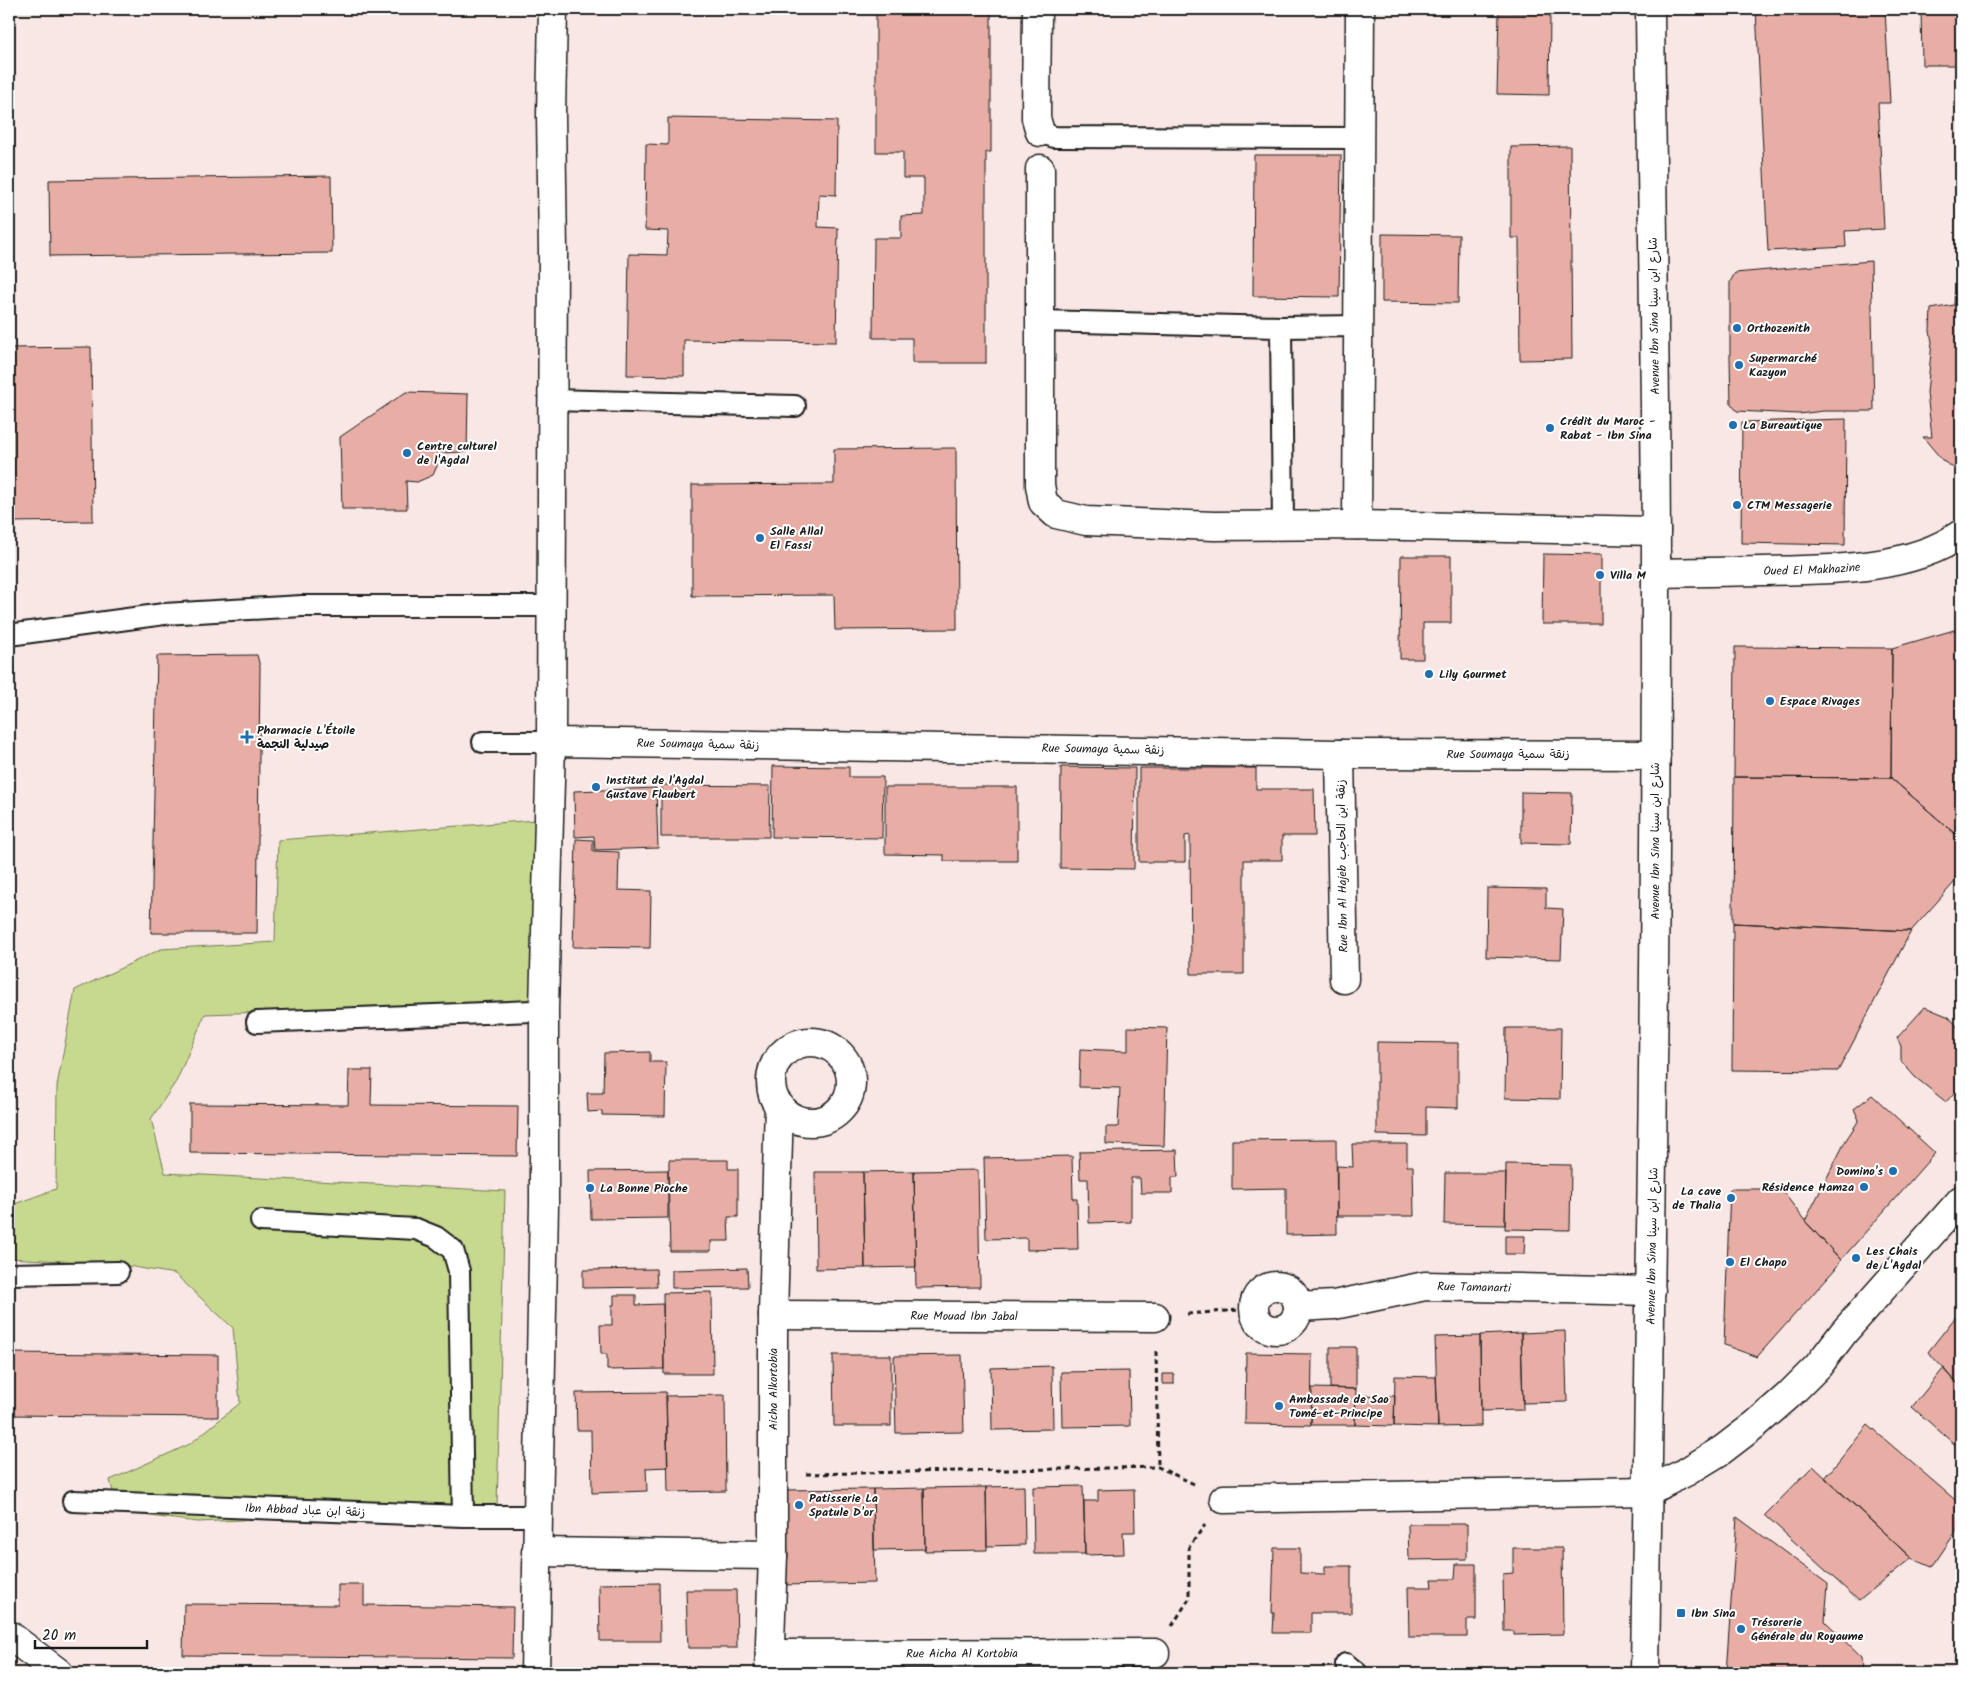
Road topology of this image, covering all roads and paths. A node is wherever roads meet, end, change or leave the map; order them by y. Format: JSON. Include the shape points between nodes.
{"nodes":[{"id":1,"x":553,"y":9,"type":"edge"},
{"id":2,"x":1037,"y":9,"type":"edge"},
{"id":3,"x":1360,"y":9,"type":"edge"},
{"id":4,"x":1650,"y":9,"type":"edge"},
{"id":5,"x":1040,"y":132,"type":"joint"},
{"id":6,"x":1360,"y":138,"type":"junction"},
{"id":7,"x":1040,"y":169,"type":"dead end"},
{"id":8,"x":1040,"y":321,"type":"junction"},
{"id":9,"x":1360,"y":326,"type":"junction"},
{"id":10,"x":1281,"y":327,"type":"junction"},
{"id":11,"x":552,"y":400,"type":"junction"},
{"id":12,"x":795,"y":406,"type":"dead end"},
{"id":13,"x":1283,"y":525,"type":"junction"},
{"id":14,"x":1358,"y":525,"type":"junction"},
{"id":15,"x":1656,"y":531,"type":"junction"},
{"id":16,"x":1961,"y":534,"type":"edge"},
{"id":17,"x":1656,"y":573,"type":"junction"},
{"id":18,"x":552,"y":606,"type":"junction"},
{"id":19,"x":11,"y":637,"type":"edge"},
{"id":20,"x":483,"y":742,"type":"dead end"},
{"id":21,"x":551,"y":742,"type":"junction"},
{"id":22,"x":1340,"y":754,"type":"junction"},
{"id":23,"x":1656,"y":755,"type":"junction"},
{"id":24,"x":1344,"y":979,"type":"dead end"},
{"id":25,"x":544,"y":1009,"type":"junction"},
{"id":26,"x":256,"y":1022,"type":"dead end"},
{"id":27,"x":779,"y":1105,"type":"dead end"},
{"id":28,"x":1961,"y":1200,"type":"edge"},
{"id":29,"x":260,"y":1221,"type":"dead end"},
{"id":30,"x":118,"y":1272,"type":"dead end"},
{"id":31,"x":9,"y":1274,"type":"edge"},
{"id":32,"x":1651,"y":1291,"type":"junction"},
{"id":33,"x":1253,"y":1309,"type":"joint"},
{"id":34,"x":772,"y":1315,"type":"junction"},
{"id":35,"x":1155,"y":1317,"type":"junction"},
{"id":36,"x":1158,"y":1468,"type":"junction"},
{"id":37,"x":773,"y":1475,"type":"junction"},
{"id":38,"x":1648,"y":1491,"type":"junction"},
{"id":39,"x":1224,"y":1499,"type":"junction"},
{"id":40,"x":73,"y":1501,"type":"dead end"},
{"id":41,"x":464,"y":1516,"type":"junction"},
{"id":42,"x":537,"y":1516,"type":"junction"},
{"id":43,"x":536,"y":1552,"type":"junction"},
{"id":44,"x":773,"y":1555,"type":"junction"},
{"id":45,"x":9,"y":1635,"type":"edge"},
{"id":46,"x":1155,"y":1653,"type":"joint"},
{"id":47,"x":770,"y":1664,"type":"edge"},
{"id":48,"x":59,"y":1673,"type":"edge"},
{"id":49,"x":535,"y":1673,"type":"edge"},
{"id":50,"x":1645,"y":1673,"type":"edge"}],
"edges":[{"from":1,"to":11,"type":"street"},
{"from":2,"to":5,"type":"street","via":[[1036,118]]},
{"from":3,"to":6,"type":"street"},
{"from":4,"to":15,"type":"street","name":"Avenue Ibn Sina شارع ابن سينا"},
{"from":5,"to":6,"type":"lane","via":[[1054,136]]},
{"from":6,"to":9,"type":"street"},
{"from":7,"to":8,"type":"street"},
{"from":8,"to":10,"type":"lane"},
{"from":8,"to":13,"type":"street","via":[[1040,485],[1043,502],[1056,514],[1086,521]]},
{"from":9,"to":10,"type":"lane"},
{"from":9,"to":14,"type":"street"},
{"from":10,"to":13,"type":"lane"},
{"from":11,"to":12,"type":"lane"},
{"from":11,"to":18,"type":"street"},
{"from":13,"to":14,"type":"street"},
{"from":14,"to":15,"type":"street"},
{"from":15,"to":17,"type":"street","name":"Avenue Ibn Sina شارع ابن سينا"},
{"from":16,"to":17,"type":"street","name":"Oued El Makhazine","via":[[1923,553],[1873,565]]},
{"from":17,"to":23,"type":"street","name":"Avenue Ibn Sina شارع ابن سينا"},
{"from":18,"to":19,"type":"lane","via":[[292,606],[164,614]]},
{"from":18,"to":21,"type":"street"},
{"from":20,"to":21,"type":"lane"},
{"from":21,"to":22,"type":"street","name":"Rue Soumaya زنقة سمية"},
{"from":21,"to":25,"type":"street"},
{"from":22,"to":23,"type":"street","name":"Rue Soumaya زنقة سمية"},
{"from":22,"to":24,"type":"street","name":"Rue Ibn Al Hajeb زنقة ابن الحاجب"},
{"from":23,"to":32,"type":"street","name":"Avenue Ibn Sina شارع ابن سينا"},
{"from":25,"to":26,"type":"lane"},
{"from":25,"to":42,"type":"street","via":[[544,1204]]},
{"from":27,"to":34,"type":"street","name":"Aicha Alkortobia"},
{"from":28,"to":38,"type":"street","via":[[1818,1366],[1788,1396],[1722,1450]]},
{"from":29,"to":41,"type":"lane","via":[[416,1229],[436,1237],[453,1250],[459,1272]]},
{"from":30,"to":31,"type":"lane"},
{"from":32,"to":33,"type":"street","name":"Rue Tamanarti","via":[[1425,1286],[1334,1305],[1298,1307],[1291,1324],[1272,1330],[1262,1326]]},
{"from":32,"to":38,"type":"street","name":"Avenue Ibn Sina شارع ابن سينا"},
{"from":33,"to":35,"type":"path"},
{"from":34,"to":35,"type":"street","name":"Rue Mouad Ibn Jabal"},
{"from":34,"to":37,"type":"street","name":"Aicha Alkortobia"},
{"from":35,"to":36,"type":"path"},
{"from":36,"to":37,"type":"path"},
{"from":36,"to":39,"type":"path"},
{"from":37,"to":44,"type":"street","name":"Aicha Alkortobia"},
{"from":38,"to":39,"type":"street"},
{"from":38,"to":50,"type":"street","name":"Avenue Ibn Sina شارع ابن سينا"},
{"from":39,"to":46,"type":"path","via":[[1189,1547],[1189,1599]]},
{"from":40,"to":41,"type":"lane","name":"Ibn Abbad زنقة ابن عباد"},
{"from":41,"to":42,"type":"lane","name":"Ibn Abbad زنقة ابن عباد"},
{"from":42,"to":43,"type":"street"},
{"from":43,"to":44,"type":"street"},
{"from":43,"to":49,"type":"street"},
{"from":44,"to":47,"type":"street","name":"Aicha Alkortobia"},
{"from":45,"to":48,"type":"street"},
{"from":46,"to":47,"type":"street","name":"Rue Aicha Al Kortobia"}]}
